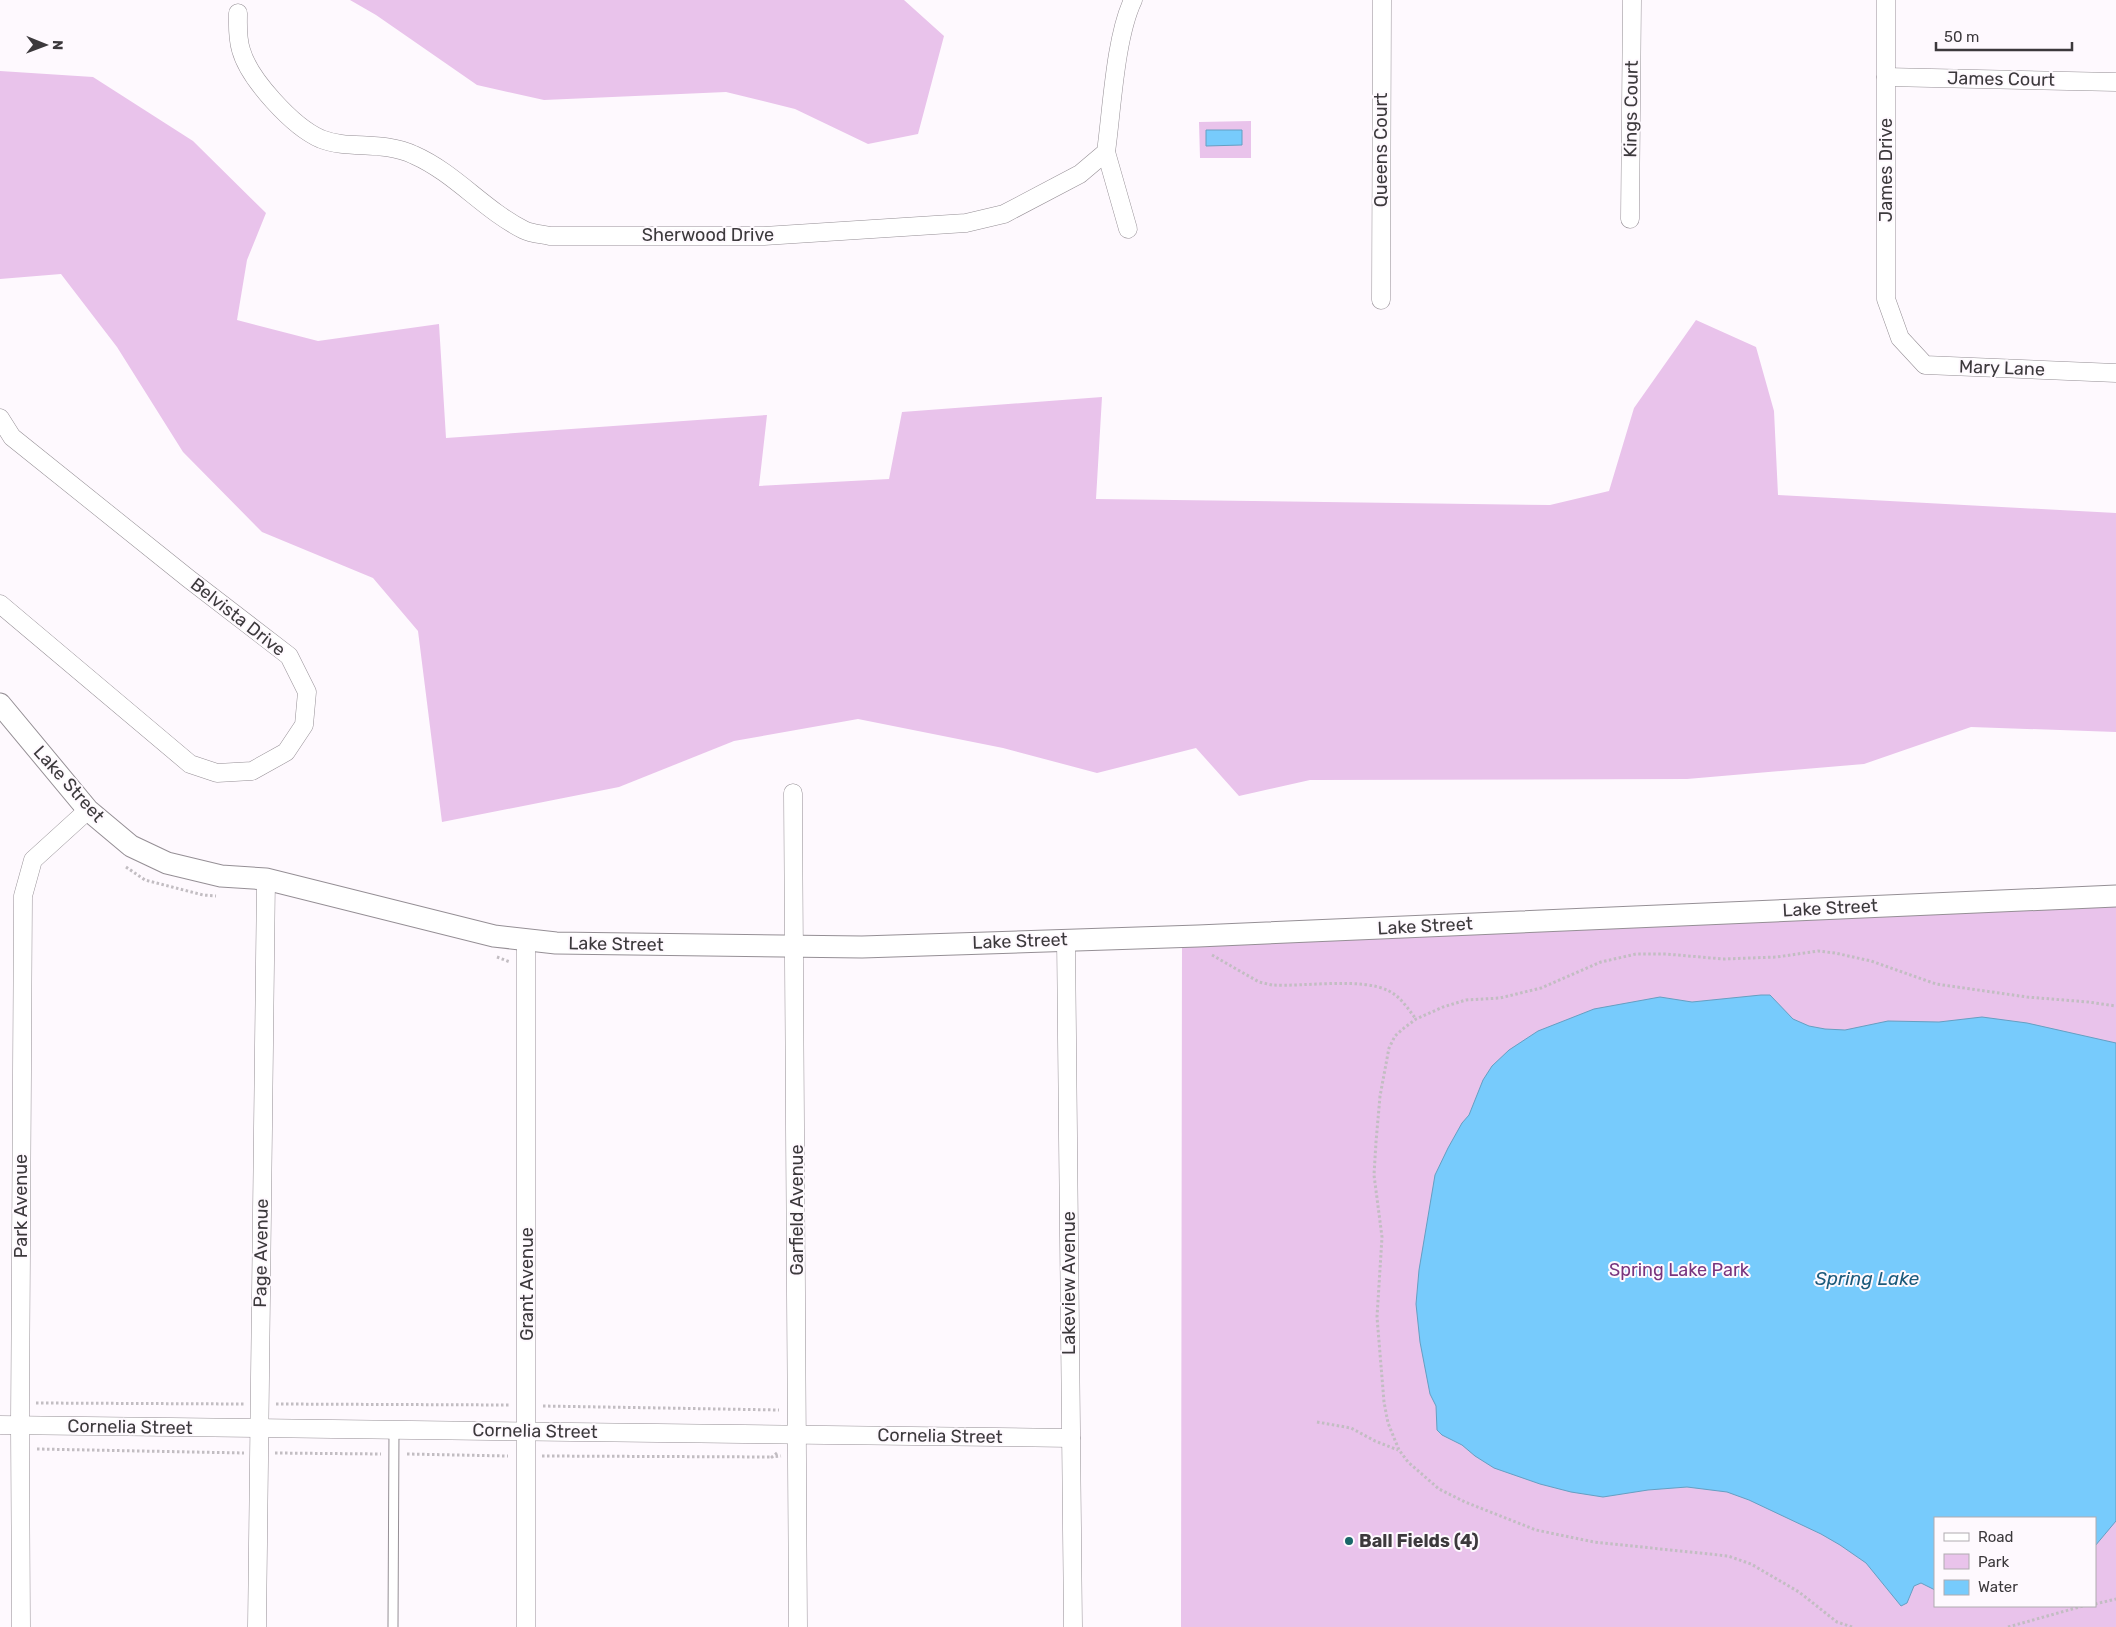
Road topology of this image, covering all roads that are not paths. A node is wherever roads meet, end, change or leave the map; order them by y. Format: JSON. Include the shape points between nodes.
{"nodes":[{"id":1,"x":1133,"y":0,"type":"edge"},
{"id":2,"x":1382,"y":0,"type":"edge"},
{"id":3,"x":1632,"y":0,"type":"edge"},
{"id":4,"x":1886,"y":0,"type":"edge"},
{"id":5,"x":238,"y":13,"type":"dead end"},
{"id":6,"x":1886,"y":77,"type":"junction"},
{"id":7,"x":2116,"y":82,"type":"edge"},
{"id":8,"x":1106,"y":152,"type":"junction"},
{"id":9,"x":1630,"y":219,"type":"dead end"},
{"id":10,"x":1128,"y":229,"type":"dead end"},
{"id":11,"x":1380,"y":300,"type":"dead end"},
{"id":12,"x":1900,"y":338,"type":"joint"},
{"id":13,"x":2116,"y":373,"type":"edge"},
{"id":14,"x":0,"y":418,"type":"edge"},
{"id":15,"x":0,"y":604,"type":"edge"},
{"id":16,"x":0,"y":704,"type":"edge"},
{"id":17,"x":794,"y":793,"type":"dead end"},
{"id":18,"x":88,"y":810,"type":"junction"},
{"id":19,"x":266,"y":880,"type":"junction"},
{"id":20,"x":2116,"y":896,"type":"edge"},
{"id":21,"x":1066,"y":939,"type":"junction"},
{"id":22,"x":526,"y":941,"type":"junction"},
{"id":23,"x":796,"y":946,"type":"junction"},
{"id":24,"x":0,"y":1425,"type":"edge"},
{"id":25,"x":20,"y":1425,"type":"junction"},
{"id":26,"x":258,"y":1429,"type":"junction"},
{"id":27,"x":394,"y":1430,"type":"junction"},
{"id":28,"x":527,"y":1431,"type":"junction"},
{"id":29,"x":798,"y":1434,"type":"junction"},
{"id":30,"x":1071,"y":1438,"type":"junction"},
{"id":31,"x":21,"y":1627,"type":"edge"},
{"id":32,"x":257,"y":1627,"type":"edge"},
{"id":33,"x":393,"y":1627,"type":"edge"},
{"id":34,"x":526,"y":1627,"type":"edge"},
{"id":35,"x":798,"y":1627,"type":"edge"},
{"id":36,"x":1073,"y":1627,"type":"edge"}],
"edges":[{"from":1,"to":8,"type":"street","via":[[1119,51]]},
{"from":2,"to":11,"type":"street","name":"Queens Court"},
{"from":3,"to":9,"type":"street","name":"Kings Court"},
{"from":4,"to":6,"type":"street","name":"James Drive"},
{"from":5,"to":8,"type":"street","name":"Sherwood Drive","via":[[237,36],[249,69],[257,83],[299,125],[321,139],[395,147],[414,155],[438,168],[526,231],[550,236],[764,236],[966,223],[1004,214],[1080,174]]},
{"from":6,"to":7,"type":"street","name":"James Court"},
{"from":6,"to":12,"type":"street","name":"James Drive","via":[[1886,299]]},
{"from":8,"to":10,"type":"street"},
{"from":12,"to":13,"type":"street","name":"Mary Lane","via":[[1925,365]]},
{"from":14,"to":15,"type":"street","name":"Belvista Drive","via":[[12,437],[289,656],[307,692],[304,725],[286,752],[252,771],[217,772],[190,764]]},
{"from":16,"to":18,"type":"street","name":"Lake Street"},
{"from":17,"to":23,"type":"street","name":"Garfield Avenue"},
{"from":18,"to":19,"type":"street","name":"Lake Street","via":[[131,846],[167,863],[221,876]]},
{"from":18,"to":25,"type":"street","name":"Park Avenue","via":[[33,860],[23,896]]},
{"from":19,"to":22,"type":"street","name":"Lake Street"},
{"from":19,"to":26,"type":"street","name":"Page Avenue"},
{"from":20,"to":21,"type":"street","name":"Lake Street"},
{"from":21,"to":23,"type":"street","name":"Lake Street"},
{"from":21,"to":30,"type":"street","name":"Lakeview Avenue"},
{"from":22,"to":23,"type":"street","name":"Lake Street"},
{"from":22,"to":28,"type":"street","name":"Grant Avenue"},
{"from":23,"to":29,"type":"street","name":"Garfield Avenue"},
{"from":24,"to":25,"type":"street","name":"Cornelia Street"},
{"from":25,"to":26,"type":"street","name":"Cornelia Street"},
{"from":25,"to":31,"type":"street","name":"Park Avenue"},
{"from":26,"to":27,"type":"street","name":"Cornelia Street"},
{"from":26,"to":32,"type":"street","name":"Page Avenue"},
{"from":27,"to":28,"type":"street","name":"Cornelia Street"},
{"from":27,"to":33,"type":"lane"},
{"from":28,"to":29,"type":"street","name":"Cornelia Street"},
{"from":28,"to":34,"type":"street","name":"Grant Avenue"},
{"from":29,"to":30,"type":"street","name":"Cornelia Street"},
{"from":29,"to":35,"type":"street","name":"Garfield Avenue"},
{"from":30,"to":36,"type":"street","name":"Lakeview Avenue"}]}
